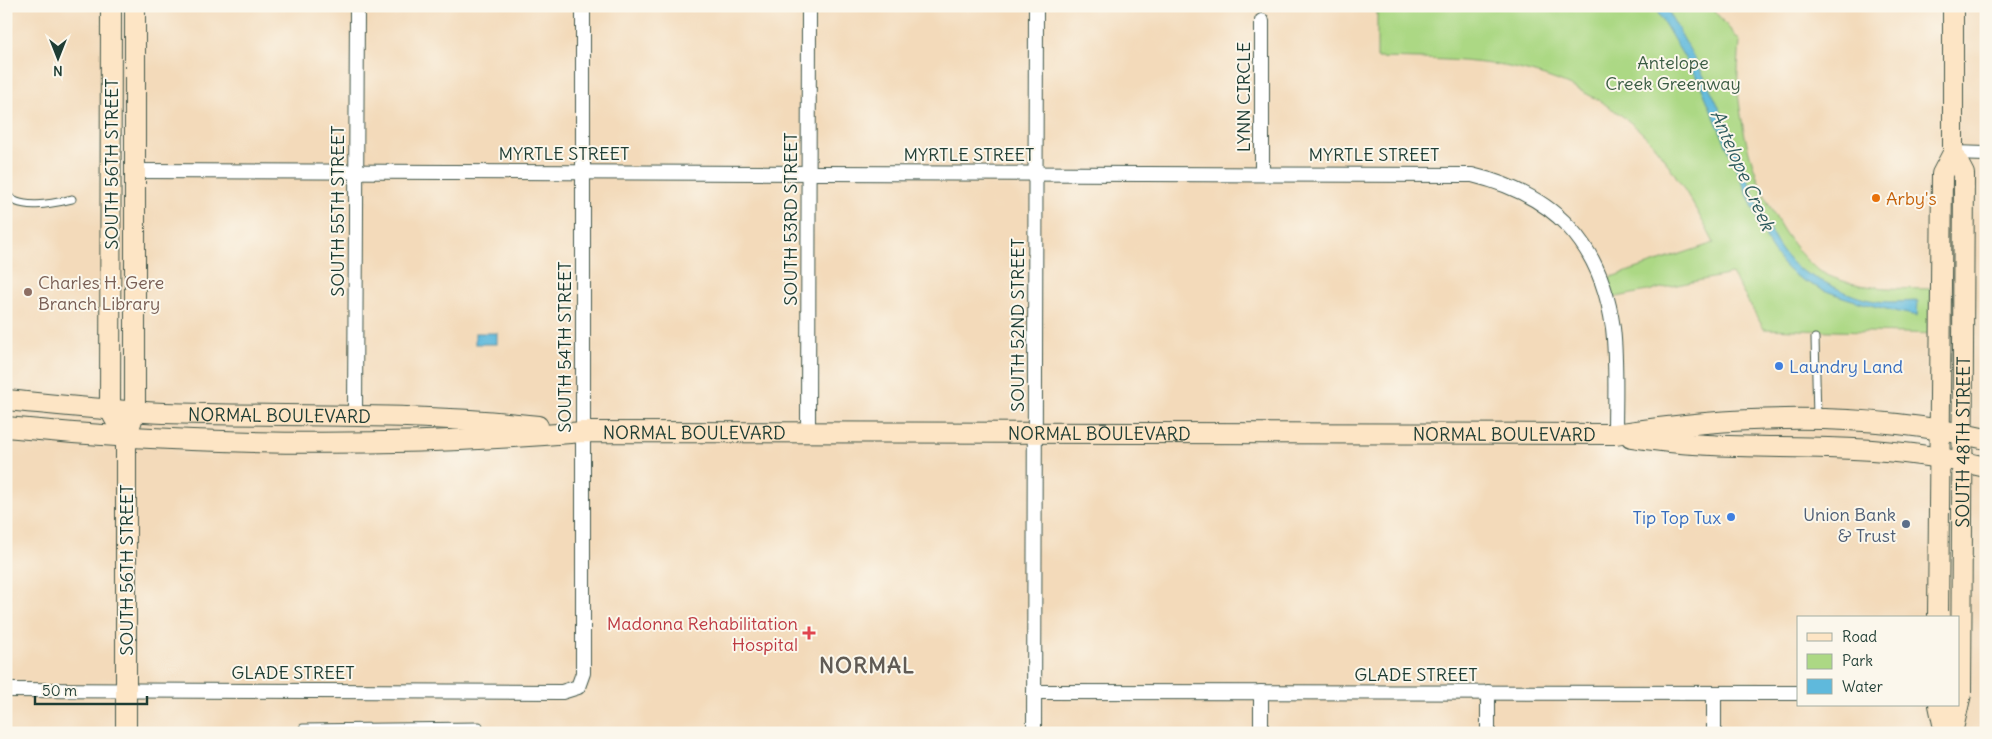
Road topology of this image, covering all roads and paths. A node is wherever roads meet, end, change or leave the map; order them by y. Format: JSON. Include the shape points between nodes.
{"nodes":[{"id":1,"x":111,"y":6,"type":"edge"},
{"id":2,"x":135,"y":6,"type":"edge"},
{"id":3,"x":357,"y":6,"type":"edge"},
{"id":4,"x":583,"y":6,"type":"edge"},
{"id":5,"x":809,"y":6,"type":"edge"},
{"id":6,"x":1036,"y":6,"type":"edge"},
{"id":7,"x":1953,"y":6,"type":"edge"},
{"id":8,"x":1262,"y":21,"type":"dead end"},
{"id":9,"x":1953,"y":153,"type":"junction"},
{"id":10,"x":1986,"y":154,"type":"edge"},
{"id":11,"x":135,"y":171,"type":"junction"},
{"id":12,"x":356,"y":172,"type":"junction"},
{"id":13,"x":582,"y":172,"type":"junction"},
{"id":14,"x":809,"y":172,"type":"junction"},
{"id":15,"x":1036,"y":173,"type":"junction"},
{"id":16,"x":1262,"y":173,"type":"junction"},
{"id":17,"x":6,"y":193,"type":"edge"},
{"id":18,"x":72,"y":199,"type":"dead end"},
{"id":19,"x":1815,"y":338,"type":"dead end"},
{"id":20,"x":6,"y":400,"type":"edge"},
{"id":21,"x":110,"y":410,"type":"junction"},
{"id":22,"x":135,"y":411,"type":"junction"},
{"id":23,"x":355,"y":416,"type":"junction"},
{"id":24,"x":1817,"y":420,"type":"junction"},
{"id":25,"x":6,"y":427,"type":"edge"},
{"id":26,"x":1939,"y":430,"type":"junction"},
{"id":27,"x":582,"y":432,"type":"junction"},
{"id":28,"x":1036,"y":432,"type":"junction"},
{"id":29,"x":808,"y":433,"type":"junction"},
{"id":30,"x":1615,"y":434,"type":"junction"},
{"id":31,"x":1962,"y":434,"type":"junction"},
{"id":32,"x":126,"y":437,"type":"junction"},
{"id":33,"x":1986,"y":439,"type":"edge"},
{"id":34,"x":1939,"y":458,"type":"junction"},
{"id":35,"x":1961,"y":462,"type":"junction"},
{"id":36,"x":1986,"y":467,"type":"edge"},
{"id":37,"x":1938,"y":616,"type":"edge"},
{"id":38,"x":578,"y":687,"type":"joint"},
{"id":39,"x":6,"y":690,"type":"edge"},
{"id":40,"x":125,"y":690,"type":"junction"},
{"id":41,"x":1034,"y":692,"type":"junction"},
{"id":42,"x":1261,"y":692,"type":"junction"},
{"id":43,"x":1488,"y":692,"type":"junction"},
{"id":44,"x":1714,"y":693,"type":"junction"},
{"id":45,"x":1797,"y":693,"type":"edge"},
{"id":46,"x":1960,"y":694,"type":"edge"},
{"id":47,"x":1939,"y":706,"type":"edge"},
{"id":48,"x":1958,"y":706,"type":"edge"},
{"id":49,"x":480,"y":726,"type":"dead end"},
{"id":50,"x":346,"y":730,"type":"edge"},
{"id":51,"x":126,"y":733,"type":"edge"},
{"id":52,"x":303,"y":733,"type":"edge"},
{"id":53,"x":1034,"y":733,"type":"edge"},
{"id":54,"x":1261,"y":733,"type":"edge"},
{"id":55,"x":1488,"y":733,"type":"edge"},
{"id":56,"x":1714,"y":733,"type":"edge"},
{"id":57,"x":1945,"y":733,"type":"edge"},
{"id":58,"x":1952,"y":733,"type":"edge"}],
"edges":[{"from":1,"to":21,"type":"main road","name":"SOUTH 56TH STREET"},
{"from":2,"to":11,"type":"main road","name":"SOUTH 56TH STREET"},
{"from":3,"to":12,"type":"street","name":"SOUTH 55TH STREET"},
{"from":4,"to":13,"type":"street","name":"SOUTH 54TH STREET"},
{"from":5,"to":14,"type":"street","name":"SOUTH 53RD STREET"},
{"from":6,"to":15,"type":"street","name":"SOUTH 52ND STREET"},
{"from":7,"to":9,"type":"main road","name":"SOUTH 48TH STREET"},
{"from":8,"to":16,"type":"street","name":"LYNN CIRCLE"},
{"from":9,"to":10,"type":"street"},
{"from":9,"to":26,"type":"main road","name":"SOUTH 48TH STREET","via":[[1942,174]]},
{"from":9,"to":31,"type":"main road","name":"SOUTH 48TH STREET","via":[[1964,174]]},
{"from":11,"to":12,"type":"street","name":"MYRTLE STREET"},
{"from":11,"to":22,"type":"main road","name":"SOUTH 56TH STREET"},
{"from":12,"to":13,"type":"street","name":"MYRTLE STREET"},
{"from":12,"to":23,"type":"street","name":"SOUTH 55TH STREET"},
{"from":13,"to":14,"type":"street","name":"MYRTLE STREET"},
{"from":13,"to":27,"type":"street","name":"SOUTH 54TH STREET"},
{"from":14,"to":15,"type":"street","name":"MYRTLE STREET"},
{"from":14,"to":29,"type":"street","name":"SOUTH 53RD STREET"},
{"from":15,"to":16,"type":"street","name":"MYRTLE STREET"},
{"from":15,"to":28,"type":"street","name":"SOUTH 52ND STREET"},
{"from":16,"to":30,"type":"street","name":"MYRTLE STREET","via":[[1472,175],[1500,181],[1546,205],[1579,239],[1602,280],[1613,329]]},
{"from":17,"to":18,"type":"lane","via":[[22,203],[55,203]]},
{"from":19,"to":24,"type":"lane"},
{"from":20,"to":21,"type":"main road","name":"NORMAL BOULEVARD"},
{"from":21,"to":22,"type":"main road","name":"NORMAL BOULEVARD"},
{"from":21,"to":32,"type":"main road"},
{"from":22,"to":23,"type":"main road","name":"NORMAL BOULEVARD"},
{"from":22,"to":32,"type":"main road","name":"SOUTH 56TH STREET"},
{"from":23,"to":27,"type":"main road","name":"NORMAL BOULEVARD","via":[[458,420]]},
{"from":24,"to":26,"type":"main road","name":"NORMAL BOULEVARD"},
{"from":24,"to":30,"type":"main road","name":"NORMAL BOULEVARD","via":[[1701,422]]},
{"from":25,"to":32,"type":"main road","name":"NORMAL BOULEVARD"},
{"from":26,"to":31,"type":"main road","name":"NORMAL BOULEVARD"},
{"from":26,"to":34,"type":"main road","name":"SOUTH 48TH STREET"},
{"from":27,"to":29,"type":"main road","name":"NORMAL BOULEVARD"},
{"from":27,"to":32,"type":"main road","name":"NORMAL BOULEVARD","via":[[495,439],[343,442]]},
{"from":27,"to":38,"type":"street","name":"SOUTH 54TH STREET","via":[[583,673]]},
{"from":28,"to":29,"type":"main road","name":"NORMAL BOULEVARD"},
{"from":28,"to":30,"type":"main road","name":"NORMAL BOULEVARD"},
{"from":28,"to":41,"type":"street","name":"SOUTH 52ND STREET"},
{"from":30,"to":34,"type":"main road","name":"NORMAL BOULEVARD","via":[[1696,446],[1858,449]]},
{"from":31,"to":33,"type":"main road","name":"NORMAL BOULEVARD"},
{"from":31,"to":35,"type":"main road","name":"SOUTH 48TH STREET"},
{"from":32,"to":40,"type":"main road","name":"SOUTH 56TH STREET"},
{"from":34,"to":35,"type":"main road","name":"NORMAL BOULEVARD"},
{"from":34,"to":37,"type":"main road","name":"SOUTH 48TH STREET"},
{"from":35,"to":36,"type":"main road","name":"NORMAL BOULEVARD"},
{"from":35,"to":46,"type":"main road","name":"SOUTH 48TH STREET"},
{"from":38,"to":40,"type":"street","name":"GLADE STREET","via":[[562,692]]},
{"from":39,"to":40,"type":"street","name":"GLADE STREET"},
{"from":40,"to":51,"type":"main road","name":"SOUTH 56TH STREET"},
{"from":41,"to":42,"type":"street","name":"GLADE STREET"},
{"from":41,"to":53,"type":"street","name":"SOUTH 52ND STREET"},
{"from":42,"to":43,"type":"street","name":"GLADE STREET"},
{"from":42,"to":54,"type":"street"},
{"from":43,"to":44,"type":"street","name":"GLADE STREET"},
{"from":43,"to":55,"type":"street"},
{"from":44,"to":45,"type":"street","name":"GLADE STREET"},
{"from":44,"to":56,"type":"street"},
{"from":47,"to":57,"type":"main road"},
{"from":48,"to":58,"type":"main road","name":"SOUTH 48TH STREET"},
{"from":49,"to":50,"type":"lane"},
{"from":50,"to":52,"type":"lane","via":[[303,728]]}]}
